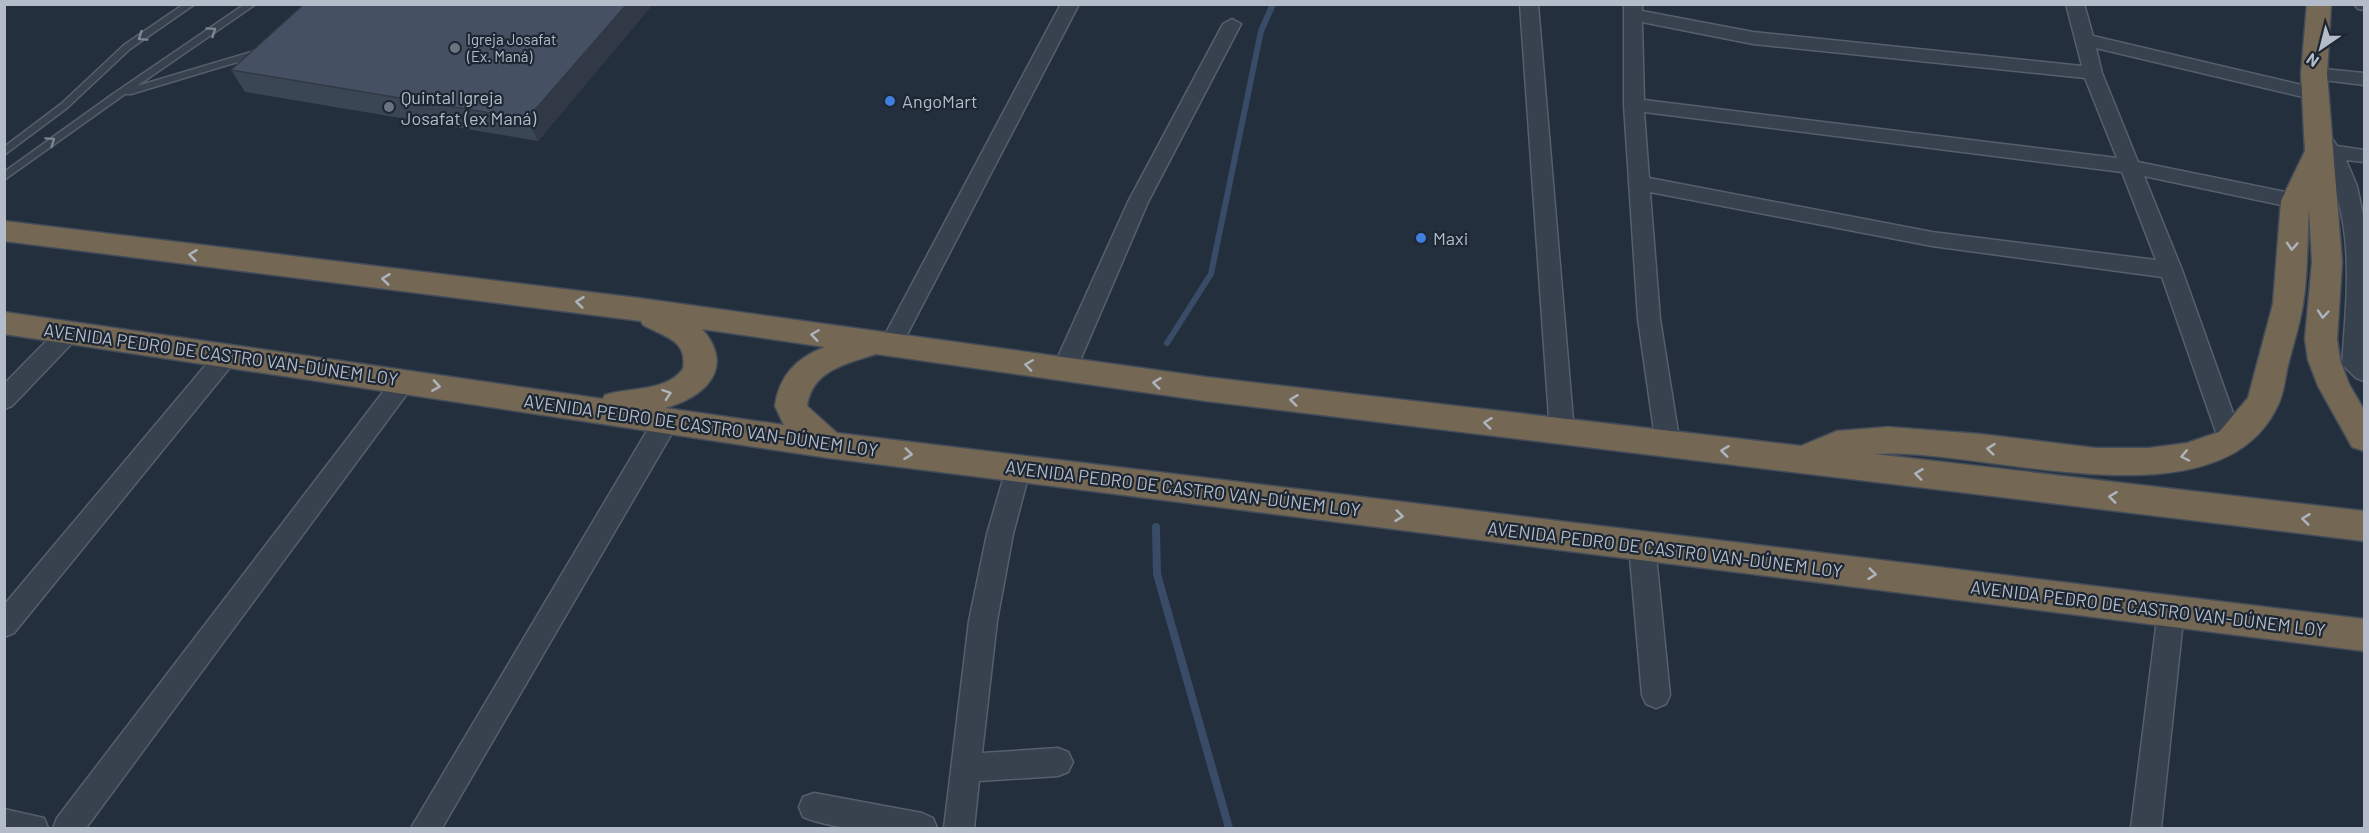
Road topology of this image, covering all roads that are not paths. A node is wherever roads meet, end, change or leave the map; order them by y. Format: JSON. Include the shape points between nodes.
{"nodes":[{"id":1,"x":191,"y":4,"type":"edge"},
{"id":2,"x":252,"y":4,"type":"edge"},
{"id":3,"x":1070,"y":4,"type":"edge"},
{"id":4,"x":1530,"y":4,"type":"edge"},
{"id":5,"x":2075,"y":4,"type":"edge"},
{"id":6,"x":2319,"y":4,"type":"edge"},
{"id":7,"x":1633,"y":10,"type":"edge"},
{"id":8,"x":1232,"y":24,"type":"dead end"},
{"id":9,"x":2085,"y":40,"type":"junction"},
{"id":10,"x":262,"y":52,"type":"edge"},
{"id":11,"x":2093,"y":73,"type":"junction"},
{"id":12,"x":2364,"y":79,"type":"edge"},
{"id":13,"x":2315,"y":84,"type":"junction"},
{"id":14,"x":116,"y":96,"type":"junction"},
{"id":15,"x":1634,"y":105,"type":"junction"},
{"id":16,"x":2324,"y":146,"type":"junction"},
{"id":17,"x":4,"y":152,"type":"edge"},
{"id":18,"x":2364,"y":156,"type":"edge"},
{"id":19,"x":2132,"y":167,"type":"junction"},
{"id":20,"x":4,"y":177,"type":"edge"},
{"id":21,"x":1641,"y":183,"type":"junction"},
{"id":22,"x":2295,"y":201,"type":"junction"},
{"id":23,"x":4,"y":231,"type":"edge"},
{"id":24,"x":2362,"y":262,"type":"edge"},
{"id":25,"x":2170,"y":270,"type":"junction"},
{"id":26,"x":638,"y":309,"type":"junction"},
{"id":27,"x":4,"y":323,"type":"edge"},
{"id":28,"x":69,"y":332,"type":"junction"},
{"id":29,"x":881,"y":344,"type":"junction"},
{"id":30,"x":228,"y":354,"type":"junction"},
{"id":31,"x":1064,"y":370,"type":"junction"},
{"id":32,"x":2364,"y":372,"type":"edge"},
{"id":33,"x":404,"y":381,"type":"junction"},
{"id":34,"x":4,"y":400,"type":"edge"},
{"id":35,"x":589,"y":409,"type":"junction"},
{"id":36,"x":666,"y":421,"type":"junction"},
{"id":37,"x":2356,"y":425,"type":"edge"},
{"id":38,"x":1562,"y":432,"type":"junction"},
{"id":39,"x":2231,"y":441,"type":"junction"},
{"id":40,"x":829,"y":445,"type":"junction"},
{"id":41,"x":1668,"y":445,"type":"junction"},
{"id":42,"x":1803,"y":460,"type":"junction"},
{"id":43,"x":1019,"y":466,"type":"junction"},
{"id":44,"x":2364,"y":526,"type":"edge"},
{"id":45,"x":1642,"y":546,"type":"junction"},
{"id":46,"x":2171,"y":611,"type":"junction"},
{"id":47,"x":4,"y":625,"type":"edge"},
{"id":48,"x":2364,"y":635,"type":"edge"},
{"id":49,"x":1656,"y":695,"type":"dead end"},
{"id":50,"x":1058,"y":762,"type":"dead end"},
{"id":51,"x":968,"y":768,"type":"junction"},
{"id":52,"x":814,"y":807,"type":"dead end"},
{"id":53,"x":4,"y":823,"type":"edge"},
{"id":54,"x":33,"y":828,"type":"edge"},
{"id":55,"x":68,"y":828,"type":"edge"},
{"id":56,"x":426,"y":828,"type":"edge"},
{"id":57,"x":922,"y":828,"type":"edge"},
{"id":58,"x":959,"y":828,"type":"edge"},
{"id":59,"x":2146,"y":828,"type":"edge"}],
"edges":[{"from":1,"to":17,"type":"lane","one_way":true,"via":[[127,47],[64,106]]},
{"from":14,"to":2,"type":"lane","one_way":true},
{"from":3,"to":29,"type":"street"},
{"from":4,"to":38,"type":"street"},
{"from":5,"to":9,"type":"street"},
{"from":6,"to":13,"type":"highway"},
{"from":7,"to":11,"type":"street","via":[[1754,38]]},
{"from":7,"to":15,"type":"street"},
{"from":8,"to":31,"type":"street","via":[[1138,202]]},
{"from":9,"to":11,"type":"street"},
{"from":9,"to":13,"type":"street"},
{"from":10,"to":14,"type":"lane"},
{"from":11,"to":19,"type":"street"},
{"from":12,"to":13,"type":"street"},
{"from":13,"to":16,"type":"highway"},
{"from":20,"to":14,"type":"lane","one_way":true},
{"from":15,"to":19,"type":"street"},
{"from":15,"to":21,"type":"street"},
{"from":16,"to":18,"type":"street"},
{"from":16,"to":22,"type":"highway"},
{"from":16,"to":24,"type":"street","via":[[2352,203]]},
{"from":16,"to":37,"type":"highway","one_way":true,"via":[[2327,262],[2321,339],[2324,360]]},
{"from":19,"to":22,"type":"street"},
{"from":19,"to":25,"type":"street"},
{"from":21,"to":25,"type":"street","via":[[1932,239]]},
{"from":21,"to":41,"type":"street","via":[[1649,319]]},
{"from":22,"to":39,"type":"highway","one_way":true,"via":[[2288,304],[2263,403]]},
{"from":26,"to":23,"type":"highway","one_way":true},
{"from":24,"to":32,"type":"street","via":[[2354,364]]},
{"from":25,"to":39,"type":"street"},
{"from":29,"to":26,"type":"highway","one_way":true},
{"from":35,"to":26,"type":"highway","one_way":true,"via":[[674,392],[694,378],[701,367],[701,356],[689,336]]},
{"from":27,"to":28,"type":"highway","name":"AVENIDA PEDRO DE CASTRO VAN-DÚNEM LOY"},
{"from":28,"to":30,"type":"highway","name":"AVENIDA PEDRO DE CASTRO VAN-DÚNEM LOY"},
{"from":28,"to":34,"type":"street"},
{"from":31,"to":29,"type":"highway","one_way":true},
{"from":29,"to":40,"type":"highway","via":[[820,362],[795,382],[790,406],[797,418]]},
{"from":30,"to":33,"type":"highway","name":"AVENIDA PEDRO DE CASTRO VAN-DÚNEM LOY"},
{"from":30,"to":47,"type":"street"},
{"from":38,"to":31,"type":"highway","one_way":true},
{"from":33,"to":35,"type":"highway","name":"AVENIDA PEDRO DE CASTRO VAN-DÚNEM LOY","one_way":true},
{"from":33,"to":55,"type":"street"},
{"from":35,"to":36,"type":"highway","name":"AVENIDA PEDRO DE CASTRO VAN-DÚNEM LOY"},
{"from":36,"to":40,"type":"highway","name":"AVENIDA PEDRO DE CASTRO VAN-DÚNEM LOY"},
{"from":36,"to":56,"type":"street"},
{"from":38,"to":41,"type":"highway"},
{"from":39,"to":42,"type":"highway","one_way":true,"via":[[2188,456],[2149,462],[2096,462],[1888,440],[1837,444]]},
{"from":40,"to":43,"type":"highway","name":"AVENIDA PEDRO DE CASTRO VAN-DÚNEM LOY","one_way":true},
{"from":42,"to":41,"type":"highway","one_way":true},
{"from":44,"to":42,"type":"highway","one_way":true},
{"from":43,"to":45,"type":"highway","name":"AVENIDA PEDRO DE CASTRO VAN-DÚNEM LOY","one_way":true},
{"from":43,"to":51,"type":"street","via":[[999,534],[983,621]]},
{"from":45,"to":46,"type":"highway","name":"AVENIDA PEDRO DE CASTRO VAN-DÚNEM LOY","one_way":true},
{"from":45,"to":49,"type":"street"},
{"from":46,"to":48,"type":"highway","name":"AVENIDA PEDRO DE CASTRO VAN-DÚNEM LOY"},
{"from":46,"to":59,"type":"street"},
{"from":50,"to":51,"type":"street"},
{"from":51,"to":58,"type":"street"},
{"from":52,"to":57,"type":"street"},
{"from":53,"to":54,"type":"street"}]}
